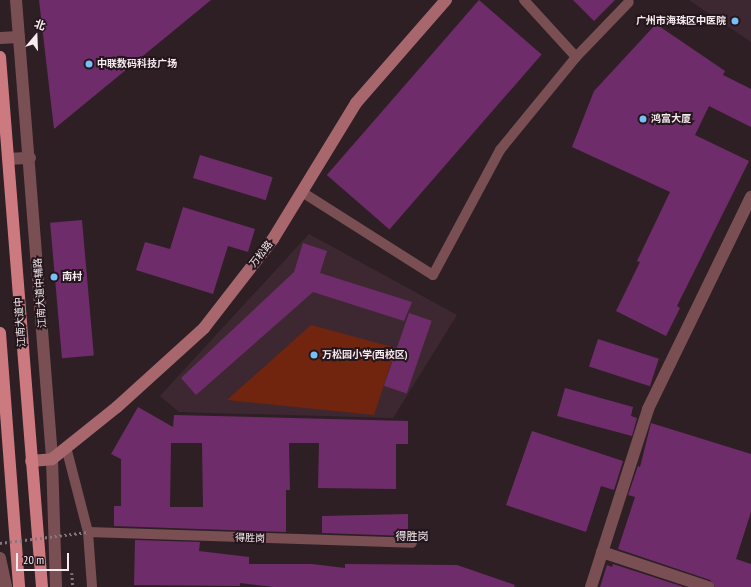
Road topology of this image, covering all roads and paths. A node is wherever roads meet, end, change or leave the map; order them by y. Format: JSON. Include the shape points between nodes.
{"nodes":[{"id":1,"x":16,"y":0,"type":"edge"},
{"id":2,"x":446,"y":0,"type":"edge"},
{"id":3,"x":524,"y":0,"type":"edge"},
{"id":4,"x":629,"y":2,"type":"dead end"},
{"id":5,"x":19,"y":37,"type":"junction"},
{"id":6,"x":0,"y":38,"type":"edge"},
{"id":7,"x":0,"y":57,"type":"edge"},
{"id":8,"x":576,"y":57,"type":"junction"},
{"id":9,"x":30,"y":158,"type":"junction"},
{"id":10,"x":8,"y":159,"type":"junction"},
{"id":11,"x":302,"y":192,"type":"junction"},
{"id":12,"x":751,"y":197,"type":"edge"},
{"id":13,"x":0,"y":333,"type":"edge"},
{"id":14,"x":4,"y":436,"type":"edge"},
{"id":15,"x":66,"y":447,"type":"junction"},
{"id":16,"x":52,"y":459,"type":"junction"},
{"id":17,"x":31,"y":461,"type":"junction"},
{"id":18,"x":88,"y":532,"type":"junction"},
{"id":19,"x":0,"y":543,"type":"edge"},
{"id":20,"x":412,"y":543,"type":"dead end"},
{"id":21,"x":602,"y":552,"type":"junction"},
{"id":22,"x":0,"y":558,"type":"edge"},
{"id":23,"x":72,"y":569,"type":"dead end"},
{"id":24,"x":6,"y":587,"type":"edge"},
{"id":25,"x":19,"y":587,"type":"edge"},
{"id":26,"x":42,"y":587,"type":"edge"},
{"id":27,"x":56,"y":587,"type":"edge"},
{"id":28,"x":73,"y":587,"type":"edge"},
{"id":29,"x":92,"y":587,"type":"edge"},
{"id":30,"x":591,"y":587,"type":"edge"},
{"id":31,"x":708,"y":587,"type":"edge"}],
"edges":[{"from":1,"to":5,"type":"street","name":"江南大道中辅路"},
{"from":2,"to":11,"type":"street","name":"万松路","via":[[356,103]]},
{"from":3,"to":8,"type":"lane"},
{"from":4,"to":8,"type":"lane"},
{"from":5,"to":6,"type":"street"},
{"from":5,"to":9,"type":"street","name":"江南大道中辅路"},
{"from":7,"to":10,"type":"main road","name":"江南大道中"},
{"from":8,"to":11,"type":"lane","via":[[500,150],[433,276]]},
{"from":9,"to":10,"type":"street"},
{"from":9,"to":16,"type":"street","name":"江南大道中辅路"},
{"from":10,"to":17,"type":"main road","name":"江南大道中"},
{"from":11,"to":15,"type":"street","name":"万松路","via":[[273,239],[204,328],[117,407]]},
{"from":12,"to":21,"type":"street","via":[[648,409]]},
{"from":13,"to":14,"type":"main road","name":"江南大道中"},
{"from":14,"to":25,"type":"main road","name":"江南大道中"},
{"from":15,"to":16,"type":"street","name":"万松路"},
{"from":15,"to":18,"type":"lane"},
{"from":16,"to":17,"type":"street"},
{"from":16,"to":27,"type":"street","name":"江南大道中辅路"},
{"from":17,"to":26,"type":"main road","name":"江南大道中"},
{"from":18,"to":19,"type":"path","bridge":true},
{"from":18,"to":20,"type":"lane","name":"得胜岗"},
{"from":18,"to":29,"type":"lane"},
{"from":21,"to":30,"type":"street"},
{"from":21,"to":31,"type":"street"},
{"from":22,"to":24,"type":"street"},
{"from":23,"to":28,"type":"path"}]}
